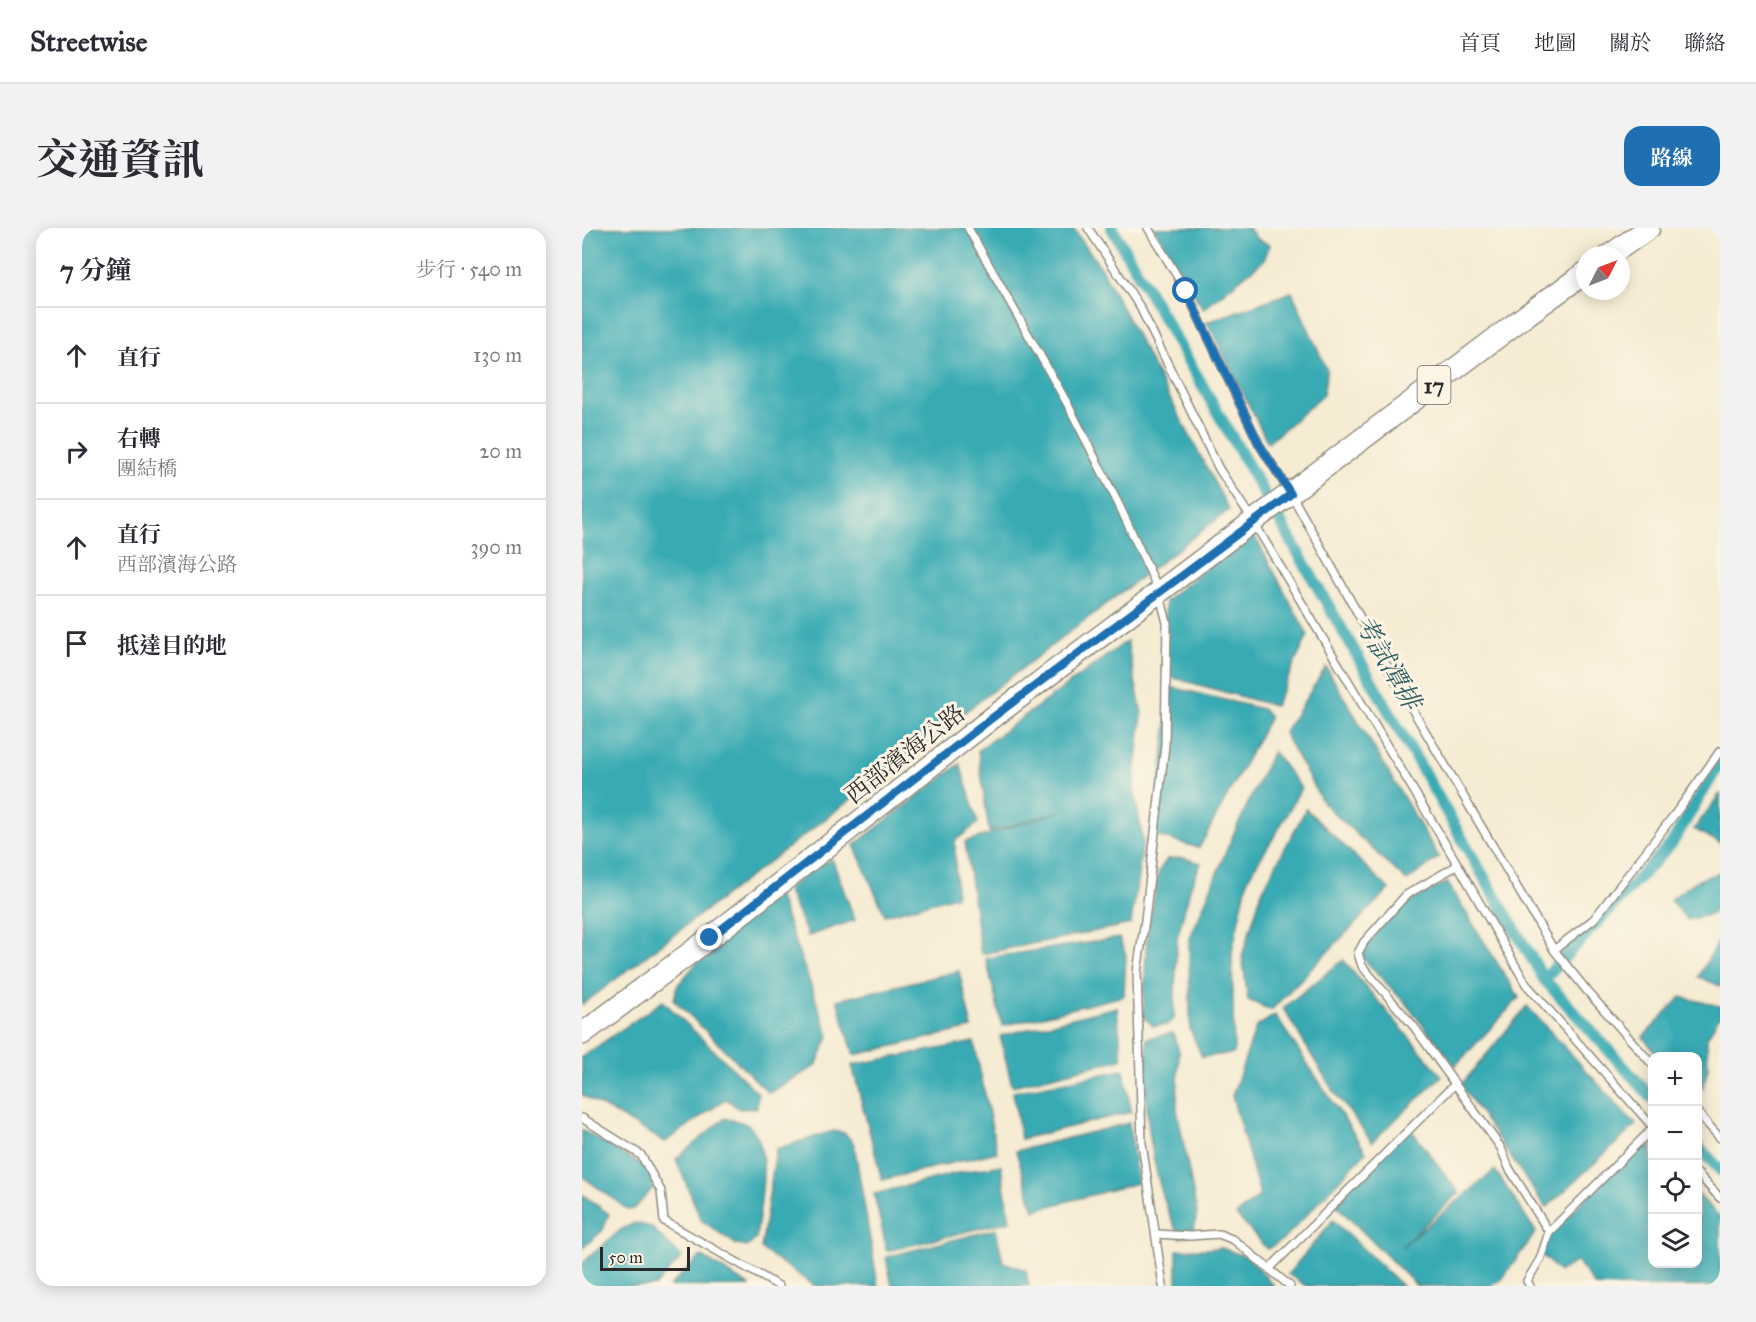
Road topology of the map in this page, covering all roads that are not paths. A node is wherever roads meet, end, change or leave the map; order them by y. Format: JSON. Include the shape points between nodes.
{"nodes":[{"id":1,"x":968,"y":228,"type":"edge"},
{"id":2,"x":1088,"y":228,"type":"edge"},
{"id":3,"x":1148,"y":228,"type":"edge"},
{"id":4,"x":1649,"y":228,"type":"edge"},
{"id":5,"x":1623,"y":246,"type":"edge"},
{"id":6,"x":1576,"y":279,"type":"edge"},
{"id":7,"x":1288,"y":496,"type":"junction"},
{"id":8,"x":1257,"y":519,"type":"junction"},
{"id":9,"x":1160,"y":591,"type":"junction"},
{"id":10,"x":1720,"y":751,"type":"edge"},
{"id":11,"x":1458,"y":865,"type":"junction"},
{"id":12,"x":1554,"y":950,"type":"junction"},
{"id":13,"x":582,"y":1034,"type":"edge"},
{"id":14,"x":1648,"y":1058,"type":"edge"},
{"id":15,"x":1455,"y":1084,"type":"junction"},
{"id":16,"x":582,"y":1118,"type":"edge"},
{"id":17,"x":1702,"y":1118,"type":"edge"},
{"id":18,"x":1648,"y":1121,"type":"edge"},
{"id":19,"x":1648,"y":1132,"type":"edge"},
{"id":20,"x":1720,"y":1138,"type":"edge"},
{"id":21,"x":1702,"y":1178,"type":"edge"},
{"id":22,"x":1720,"y":1198,"type":"edge"},
{"id":23,"x":1549,"y":1232,"type":"junction"},
{"id":24,"x":1156,"y":1234,"type":"junction"},
{"id":25,"x":1269,"y":1269,"type":"junction"},
{"id":26,"x":1528,"y":1284,"type":"edge"},
{"id":27,"x":779,"y":1286,"type":"edge"},
{"id":28,"x":1163,"y":1286,"type":"edge"},
{"id":29,"x":1290,"y":1286,"type":"edge"},
{"id":30,"x":1519,"y":1286,"type":"edge"}],
"edges":[{"from":1,"to":9,"type":"lane","via":[[1067,404]]},
{"from":2,"to":8,"type":"lane","via":[[1140,307],[1219,469]]},
{"from":3,"to":7,"type":"lane","via":[[1186,291]]},
{"from":4,"to":5,"type":"main road"},
{"from":6,"to":7,"type":"main road","number":"17"},
{"from":7,"to":8,"type":"main road","number":"17"},
{"from":7,"to":12,"type":"lane"},
{"from":8,"to":9,"type":"main road","name":"西部濱海公路","number":"17"},
{"from":8,"to":11,"type":"lane"},
{"from":9,"to":13,"type":"main road","name":"西部濱海公路","number":"17"},
{"from":9,"to":24,"type":"lane","via":[[1167,623],[1165,745],[1137,972],[1142,1143]]},
{"from":10,"to":12,"type":"lane","via":[[1594,919]]},
{"from":11,"to":15,"type":"lane","via":[[1406,895],[1358,953],[1362,966],[1415,1028]]},
{"from":11,"to":18,"type":"lane","via":[[1526,984]]},
{"from":12,"to":14,"type":"lane"},
{"from":15,"to":23,"type":"lane","via":[[1502,1148],[1509,1168]]},
{"from":15,"to":25,"type":"lane"},
{"from":16,"to":27,"type":"lane","via":[[641,1155],[661,1191],[664,1221]]},
{"from":17,"to":20,"type":"lane"},
{"from":19,"to":23,"type":"lane"},
{"from":21,"to":22,"type":"lane"},
{"from":23,"to":26,"type":"lane"},
{"from":24,"to":25,"type":"lane","via":[[1219,1234],[1234,1240]]},
{"from":24,"to":28,"type":"lane"},
{"from":25,"to":29,"type":"lane"},
{"from":26,"to":30,"type":"lane"}]}
